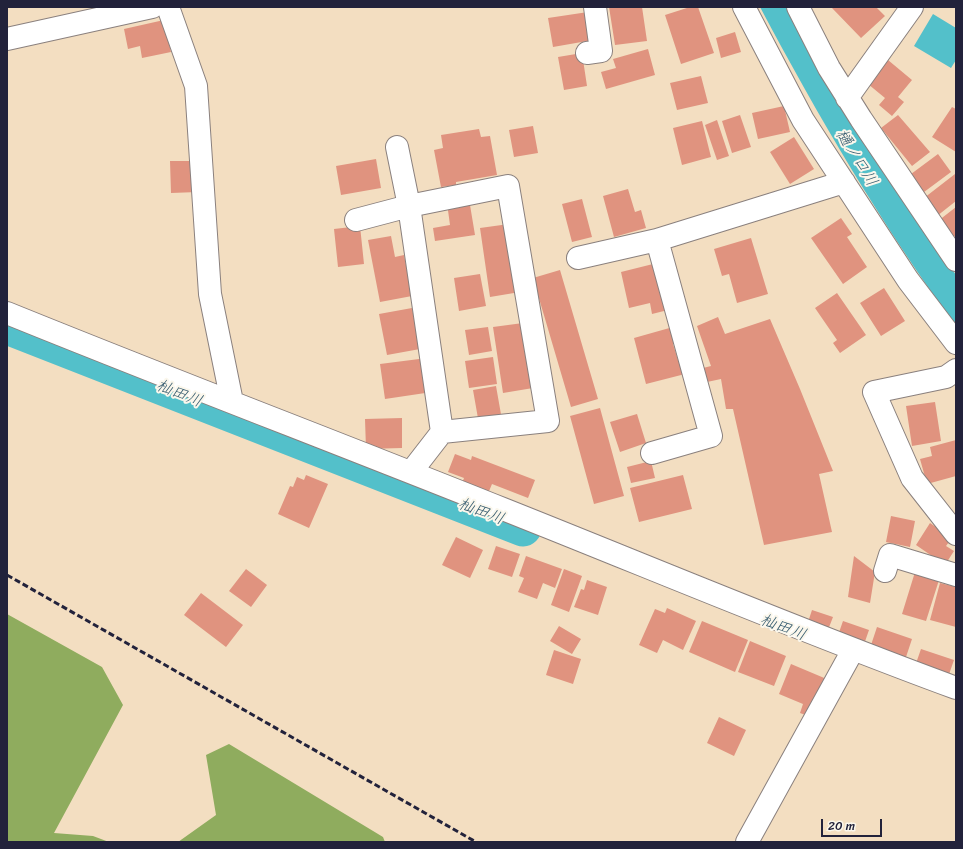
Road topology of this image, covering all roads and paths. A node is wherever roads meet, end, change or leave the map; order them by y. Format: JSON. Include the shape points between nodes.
{"nodes":[{"id":1,"x":152,"y":7,"type":"edge"},
{"id":2,"x":168,"y":7,"type":"edge"},
{"id":3,"x":595,"y":7,"type":"edge"},
{"id":4,"x":744,"y":7,"type":"edge"},
{"id":5,"x":798,"y":7,"type":"edge"},
{"id":6,"x":912,"y":7,"type":"edge"},
{"id":7,"x":7,"y":39,"type":"edge"},
{"id":8,"x":587,"y":53,"type":"dead end"},
{"id":9,"x":847,"y":98,"type":"junction"},
{"id":10,"x":397,"y":147,"type":"dead end"},
{"id":11,"x":844,"y":182,"type":"junction"},
{"id":12,"x":409,"y":206,"type":"junction"},
{"id":13,"x":356,"y":220,"type":"dead end"},
{"id":14,"x":657,"y":240,"type":"junction"},
{"id":15,"x":578,"y":258,"type":"dead end"},
{"id":16,"x":956,"y":260,"type":"edge"},
{"id":17,"x":7,"y":313,"type":"edge"},
{"id":18,"x":956,"y":343,"type":"edge"},
{"id":19,"x":956,"y":370,"type":"edge"},
{"id":20,"x":232,"y":402,"type":"junction"},
{"id":21,"x":442,"y":432,"type":"junction"},
{"id":22,"x":652,"y":453,"type":"dead end"},
{"id":23,"x":411,"y":472,"type":"junction"},
{"id":24,"x":956,"y":534,"type":"edge"},
{"id":25,"x":886,"y":571,"type":"dead end"},
{"id":26,"x":956,"y":575,"type":"edge"},
{"id":27,"x":853,"y":650,"type":"junction"},
{"id":28,"x":956,"y":688,"type":"edge"},
{"id":29,"x":747,"y":842,"type":"edge"}],
"edges":[{"from":1,"to":7,"type":"street"},
{"from":2,"to":20,"type":"street","via":[[196,86],[210,294]]},
{"from":3,"to":8,"type":"street","via":[[601,51]]},
{"from":4,"to":11,"type":"street","via":[[804,120]]},
{"from":5,"to":9,"type":"street"},
{"from":6,"to":9,"type":"street"},
{"from":9,"to":16,"type":"street"},
{"from":10,"to":12,"type":"street"},
{"from":11,"to":14,"type":"street"},
{"from":11,"to":18,"type":"street","via":[[908,280]]},
{"from":12,"to":13,"type":"street"},
{"from":12,"to":21,"type":"street"},
{"from":12,"to":21,"type":"street","via":[[508,186],[548,421]]},
{"from":14,"to":15,"type":"street"},
{"from":14,"to":22,"type":"street","via":[[711,436]]},
{"from":17,"to":20,"type":"street"},
{"from":19,"to":24,"type":"street","via":[[946,377],[874,392],[912,478]]},
{"from":20,"to":23,"type":"street"},
{"from":21,"to":23,"type":"street"},
{"from":23,"to":27,"type":"street"},
{"from":25,"to":26,"type":"street","via":[[890,555]]},
{"from":27,"to":28,"type":"street"},
{"from":27,"to":29,"type":"street"}]}
